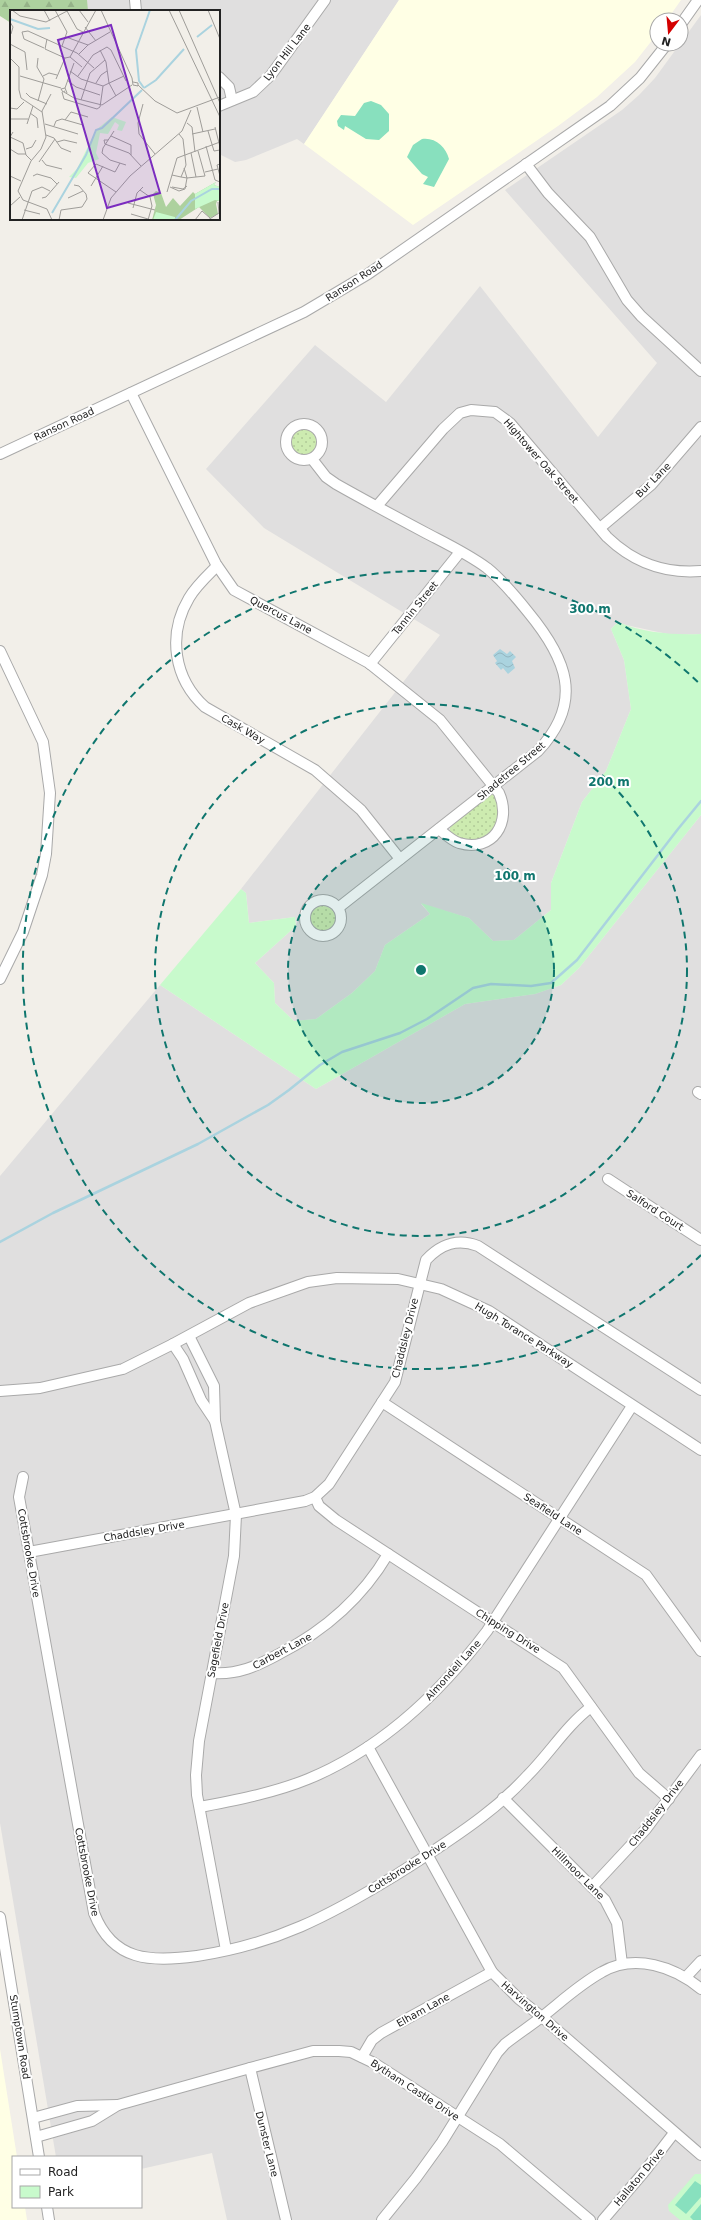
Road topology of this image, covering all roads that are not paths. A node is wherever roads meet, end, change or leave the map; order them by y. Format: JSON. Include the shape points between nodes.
{"nodes":[{"id":1,"x":325,"y":0,"type":"edge"},
{"id":2,"x":698,"y":0,"type":"edge"},
{"id":3,"x":689,"y":13,"type":"edge"},
{"id":4,"x":661,"y":52,"type":"edge"},
{"id":5,"x":220,"y":78,"type":"edge"},
{"id":6,"x":232,"y":100,"type":"junction"},
{"id":7,"x":220,"y":106,"type":"edge"},
{"id":8,"x":526,"y":164,"type":"junction"},
{"id":9,"x":701,"y":371,"type":"edge"},
{"id":10,"x":131,"y":393,"type":"junction"},
{"id":11,"x":701,"y":427,"type":"edge"},
{"id":12,"x":0,"y":454,"type":"edge"},
{"id":13,"x":312,"y":459,"type":"dead end"},
{"id":14,"x":377,"y":506,"type":"junction"},
{"id":15,"x":600,"y":528,"type":"junction"},
{"id":16,"x":460,"y":552,"type":"junction"},
{"id":17,"x":217,"y":566,"type":"junction"},
{"id":18,"x":701,"y":571,"type":"edge"},
{"id":19,"x":0,"y":651,"type":"edge"},
{"id":20,"x":370,"y":664,"type":"junction"},
{"id":21,"x":494,"y":786,"type":"junction"},
{"id":22,"x":439,"y":829,"type":"junction"},
{"id":23,"x":400,"y":859,"type":"junction"},
{"id":24,"x":338,"y":908,"type":"dead end"},
{"id":25,"x":0,"y":979,"type":"edge"},
{"id":26,"x":608,"y":1179,"type":"dead end"},
{"id":27,"x":701,"y":1240,"type":"edge"},
{"id":28,"x":419,"y":1283,"type":"junction"},
{"id":29,"x":189,"y":1336,"type":"junction"},
{"id":30,"x":174,"y":1344,"type":"junction"},
{"id":31,"x":701,"y":1390,"type":"edge"},
{"id":32,"x":5,"y":1392,"type":"edge"},
{"id":33,"x":0,"y":1396,"type":"edge"},
{"id":34,"x":382,"y":1402,"type":"junction"},
{"id":35,"x":632,"y":1406,"type":"junction"},
{"id":36,"x":215,"y":1421,"type":"junction"},
{"id":37,"x":701,"y":1450,"type":"edge"},
{"id":38,"x":23,"y":1477,"type":"dead end"},
{"id":39,"x":315,"y":1497,"type":"junction"},
{"id":40,"x":236,"y":1515,"type":"junction"},
{"id":41,"x":559,"y":1517,"type":"junction"},
{"id":42,"x":29,"y":1552,"type":"junction"},
{"id":43,"x":388,"y":1554,"type":"junction"},
{"id":44,"x":493,"y":1622,"type":"junction"},
{"id":45,"x":701,"y":1651,"type":"edge"},
{"id":46,"x":212,"y":1673,"type":"junction"},
{"id":47,"x":591,"y":1707,"type":"junction"},
{"id":48,"x":368,"y":1747,"type":"junction"},
{"id":49,"x":701,"y":1755,"type":"edge"},
{"id":50,"x":503,"y":1798,"type":"junction"},
{"id":51,"x":669,"y":1799,"type":"junction"},
{"id":52,"x":200,"y":1807,"type":"junction"},
{"id":53,"x":428,"y":1854,"type":"junction"},
{"id":54,"x":592,"y":1887,"type":"junction"},
{"id":55,"x":0,"y":1916,"type":"edge"},
{"id":56,"x":226,"y":1950,"type":"junction"},
{"id":57,"x":701,"y":1961,"type":"edge"},
{"id":58,"x":622,"y":1964,"type":"junction"},
{"id":59,"x":492,"y":1972,"type":"junction"},
{"id":60,"x":686,"y":1977,"type":"junction"},
{"id":61,"x":701,"y":1990,"type":"edge"},
{"id":62,"x":542,"y":2017,"type":"junction"},
{"id":63,"x":362,"y":2057,"type":"junction"},
{"id":64,"x":250,"y":2068,"type":"junction"},
{"id":65,"x":118,"y":2105,"type":"junction"},
{"id":66,"x":457,"y":2117,"type":"junction"},
{"id":67,"x":33,"y":2118,"type":"junction"},
{"id":68,"x":674,"y":2133,"type":"junction"},
{"id":69,"x":36,"y":2137,"type":"junction"},
{"id":70,"x":39,"y":2156,"type":"edge"},
{"id":71,"x":701,"y":2156,"type":"edge"},
{"id":72,"x":47,"y":2208,"type":"edge"},
{"id":73,"x":49,"y":2220,"type":"edge"},
{"id":74,"x":286,"y":2220,"type":"edge"},
{"id":75,"x":382,"y":2220,"type":"edge"},
{"id":76,"x":590,"y":2220,"type":"edge"},
{"id":77,"x":603,"y":2220,"type":"edge"}],
"edges":[{"from":1,"to":6,"type":"street","name":"Lyon Hill Lane","via":[[271,75],[253,92]]},
{"from":2,"to":3,"type":"street"},
{"from":4,"to":8,"type":"street","name":"Ranson Road","via":[[625,94]]},
{"from":5,"to":6,"type":"street","via":[[229,86]]},
{"from":6,"to":7,"type":"street","name":"Lyon Hill Lane"},
{"from":8,"to":9,"type":"street","via":[[548,193],[586,232],[627,300]]},
{"from":8,"to":10,"type":"street","name":"Ranson Road","via":[[368,274],[329,298]]},
{"from":10,"to":12,"type":"street","name":"Ranson Road"},
{"from":10,"to":17,"type":"street","name":"Quercus Lane"},
{"from":11,"to":15,"type":"street","name":"Bur Lane","via":[[651,485]]},
{"from":13,"to":14,"type":"street","name":"Shadetree Street","via":[[326,477]]},
{"from":14,"to":15,"type":"street","name":"Hightower Oak Street","via":[[453,418],[471,410],[482,410],[495,412],[510,422]]},
{"from":14,"to":16,"type":"street","name":"Shadetree Street"},
{"from":15,"to":18,"type":"street","name":"Hightower Oak Street","via":[[622,552],[637,560],[671,571]]},
{"from":16,"to":20,"type":"street","name":"Tannin Street"},
{"from":16,"to":21,"type":"street","name":"Shadetree Street","via":[[488,569],[534,618],[559,656],[566,684],[566,696],[560,716],[546,743]]},
{"from":17,"to":20,"type":"street","name":"Quercus Lane","via":[[234,590]]},
{"from":17,"to":23,"type":"street","name":"Cask Way","via":[[196,587],[183,608],[180,620],[176,643],[178,663],[187,686],[194,697],[205,706],[315,770],[361,810]]},
{"from":19,"to":25,"type":"street","via":[[43,742],[50,793],[42,876],[23,932]]},
{"from":20,"to":21,"type":"street","name":"Quercus Lane","via":[[440,720]]},
{"from":21,"to":22,"type":"street","name":"Shadetree Street"},
{"from":21,"to":22,"type":"street","name":"Quercus Lane","via":[[502,799],[504,811],[500,827],[491,839],[475,844],[460,843]]},
{"from":22,"to":23,"type":"street","name":"Shadetree Street"},
{"from":23,"to":24,"type":"street","name":"Shadetree Street"},
{"from":26,"to":27,"type":"street","name":"Salford Court"},
{"from":28,"to":29,"type":"street","name":"Hugh Torance Parkway","via":[[368,1277],[308,1282],[249,1302]]},
{"from":28,"to":31,"type":"street","name":"Chaddsley Drive","via":[[426,1260],[435,1250],[458,1242],[478,1246]]},
{"from":28,"to":34,"type":"street","name":"Chaddsley Drive","via":[[398,1373]]},
{"from":28,"to":35,"type":"street","name":"Hugh Torance Parkway","via":[[442,1289],[489,1311]]},
{"from":29,"to":30,"type":"street","name":"Hugh Torance Parkway"},
{"from":29,"to":36,"type":"street","name":"Sagefield Drive","via":[[214,1386]]},
{"from":30,"to":32,"type":"street","name":"Hugh Torance Parkway","via":[[123,1369],[106,1374]]},
{"from":30,"to":36,"type":"street","via":[[201,1400]]},
{"from":32,"to":33,"type":"street","name":"Hugh Torance Parkway"},
{"from":34,"to":39,"type":"street","name":"Chaddsley Drive","via":[[329,1484]]},
{"from":34,"to":41,"type":"street","name":"Seafield Lane"},
{"from":35,"to":37,"type":"street","name":"Hugh Torance Parkway"},
{"from":35,"to":41,"type":"street","name":"Almondell Lane"},
{"from":36,"to":40,"type":"street","name":"Sagefield Drive"},
{"from":38,"to":42,"type":"street","name":"Cottsbrooke Drive","via":[[19,1497]]},
{"from":39,"to":40,"type":"street","name":"Chaddsley Drive"},
{"from":39,"to":43,"type":"street","name":"Chipping Drive","via":[[328,1515]]},
{"from":40,"to":42,"type":"street","name":"Chaddsley Drive"},
{"from":40,"to":46,"type":"street","name":"Sagefield Drive","via":[[234,1556]]},
{"from":41,"to":44,"type":"street","name":"Almondell Lane"},
{"from":41,"to":45,"type":"street","name":"Seafield Lane","via":[[646,1575]]},
{"from":42,"to":56,"type":"street","name":"Cottsbrooke Drive","via":[[94,1913],[99,1926],[114,1944],[140,1958],[189,1957]]},
{"from":43,"to":44,"type":"street","name":"Chipping Drive"},
{"from":43,"to":46,"type":"street","name":"Carbert Lane","via":[[356,1598],[309,1639],[250,1668],[225,1674]]},
{"from":44,"to":47,"type":"street","name":"Chipping Drive","via":[[563,1668]]},
{"from":44,"to":48,"type":"street","name":"Almondell Lane","via":[[468,1657],[425,1702]]},
{"from":46,"to":52,"type":"street","name":"Sagefield Drive","via":[[197,1758],[196,1775]]},
{"from":47,"to":50,"type":"street","name":"Cottsbrooke Drive","via":[[574,1721],[528,1775]]},
{"from":47,"to":51,"type":"street","name":"Chipping Drive","via":[[639,1773]]},
{"from":48,"to":52,"type":"street","name":"Almondell Lane","via":[[308,1779],[262,1794]]},
{"from":48,"to":53,"type":"street","name":"Harvington Drive"},
{"from":49,"to":51,"type":"street","name":"Chaddsley Drive"},
{"from":50,"to":53,"type":"street","name":"Cottsbrooke Drive","via":[[484,1816]]},
{"from":50,"to":54,"type":"street","name":"Hillmoor Lane"},
{"from":51,"to":54,"type":"street","name":"Chaddsley Drive","via":[[646,1830]]},
{"from":52,"to":56,"type":"street","name":"Sagefield Drive"},
{"from":53,"to":56,"type":"street","name":"Cottsbrooke Drive","via":[[365,1894],[303,1927]]},
{"from":53,"to":59,"type":"street","name":"Harvington Drive"},
{"from":54,"to":58,"type":"street","name":"Hillmoor Lane","via":[[612,1910],[618,1930]]},
{"from":55,"to":67,"type":"street","name":"Stumptown Road"},
{"from":57,"to":60,"type":"street"},
{"from":58,"to":60,"type":"street","via":[[658,1965]]},
{"from":58,"to":62,"type":"street","via":[[602,1971]]},
{"from":59,"to":62,"type":"street","name":"Harvington Drive","via":[[520,2000]]},
{"from":59,"to":63,"type":"street","name":"Elham Lane","via":[[381,2033],[372,2040]]},
{"from":60,"to":61,"type":"street"},
{"from":62,"to":66,"type":"street","via":[[505,2044],[497,2053]]},
{"from":62,"to":68,"type":"street","name":"Harvington Drive"},
{"from":63,"to":64,"type":"street","name":"Bytham Castle Drive","via":[[351,2052],[319,2050]]},
{"from":63,"to":66,"type":"street","name":"Bytham Castle Drive"},
{"from":64,"to":65,"type":"street","name":"Bytham Castle Drive"},
{"from":64,"to":74,"type":"street","name":"Dunster Lane"},
{"from":65,"to":67,"type":"street","name":"Bytham Castle Drive","via":[[77,2106]]},
{"from":65,"to":69,"type":"street","name":"Bytham Castle Drive","via":[[92,2121]]},
{"from":66,"to":75,"type":"street","via":[[416,2178]]},
{"from":66,"to":76,"type":"street","name":"Bytham Castle Drive","via":[[500,2144]]},
{"from":67,"to":69,"type":"street","name":"Stumptown Road"},
{"from":68,"to":71,"type":"street","name":"Harvington Drive"},
{"from":68,"to":77,"type":"street","name":"Hallaton Drive"},
{"from":69,"to":70,"type":"street","name":"Stumptown Road"},
{"from":72,"to":73,"type":"street"}]}
